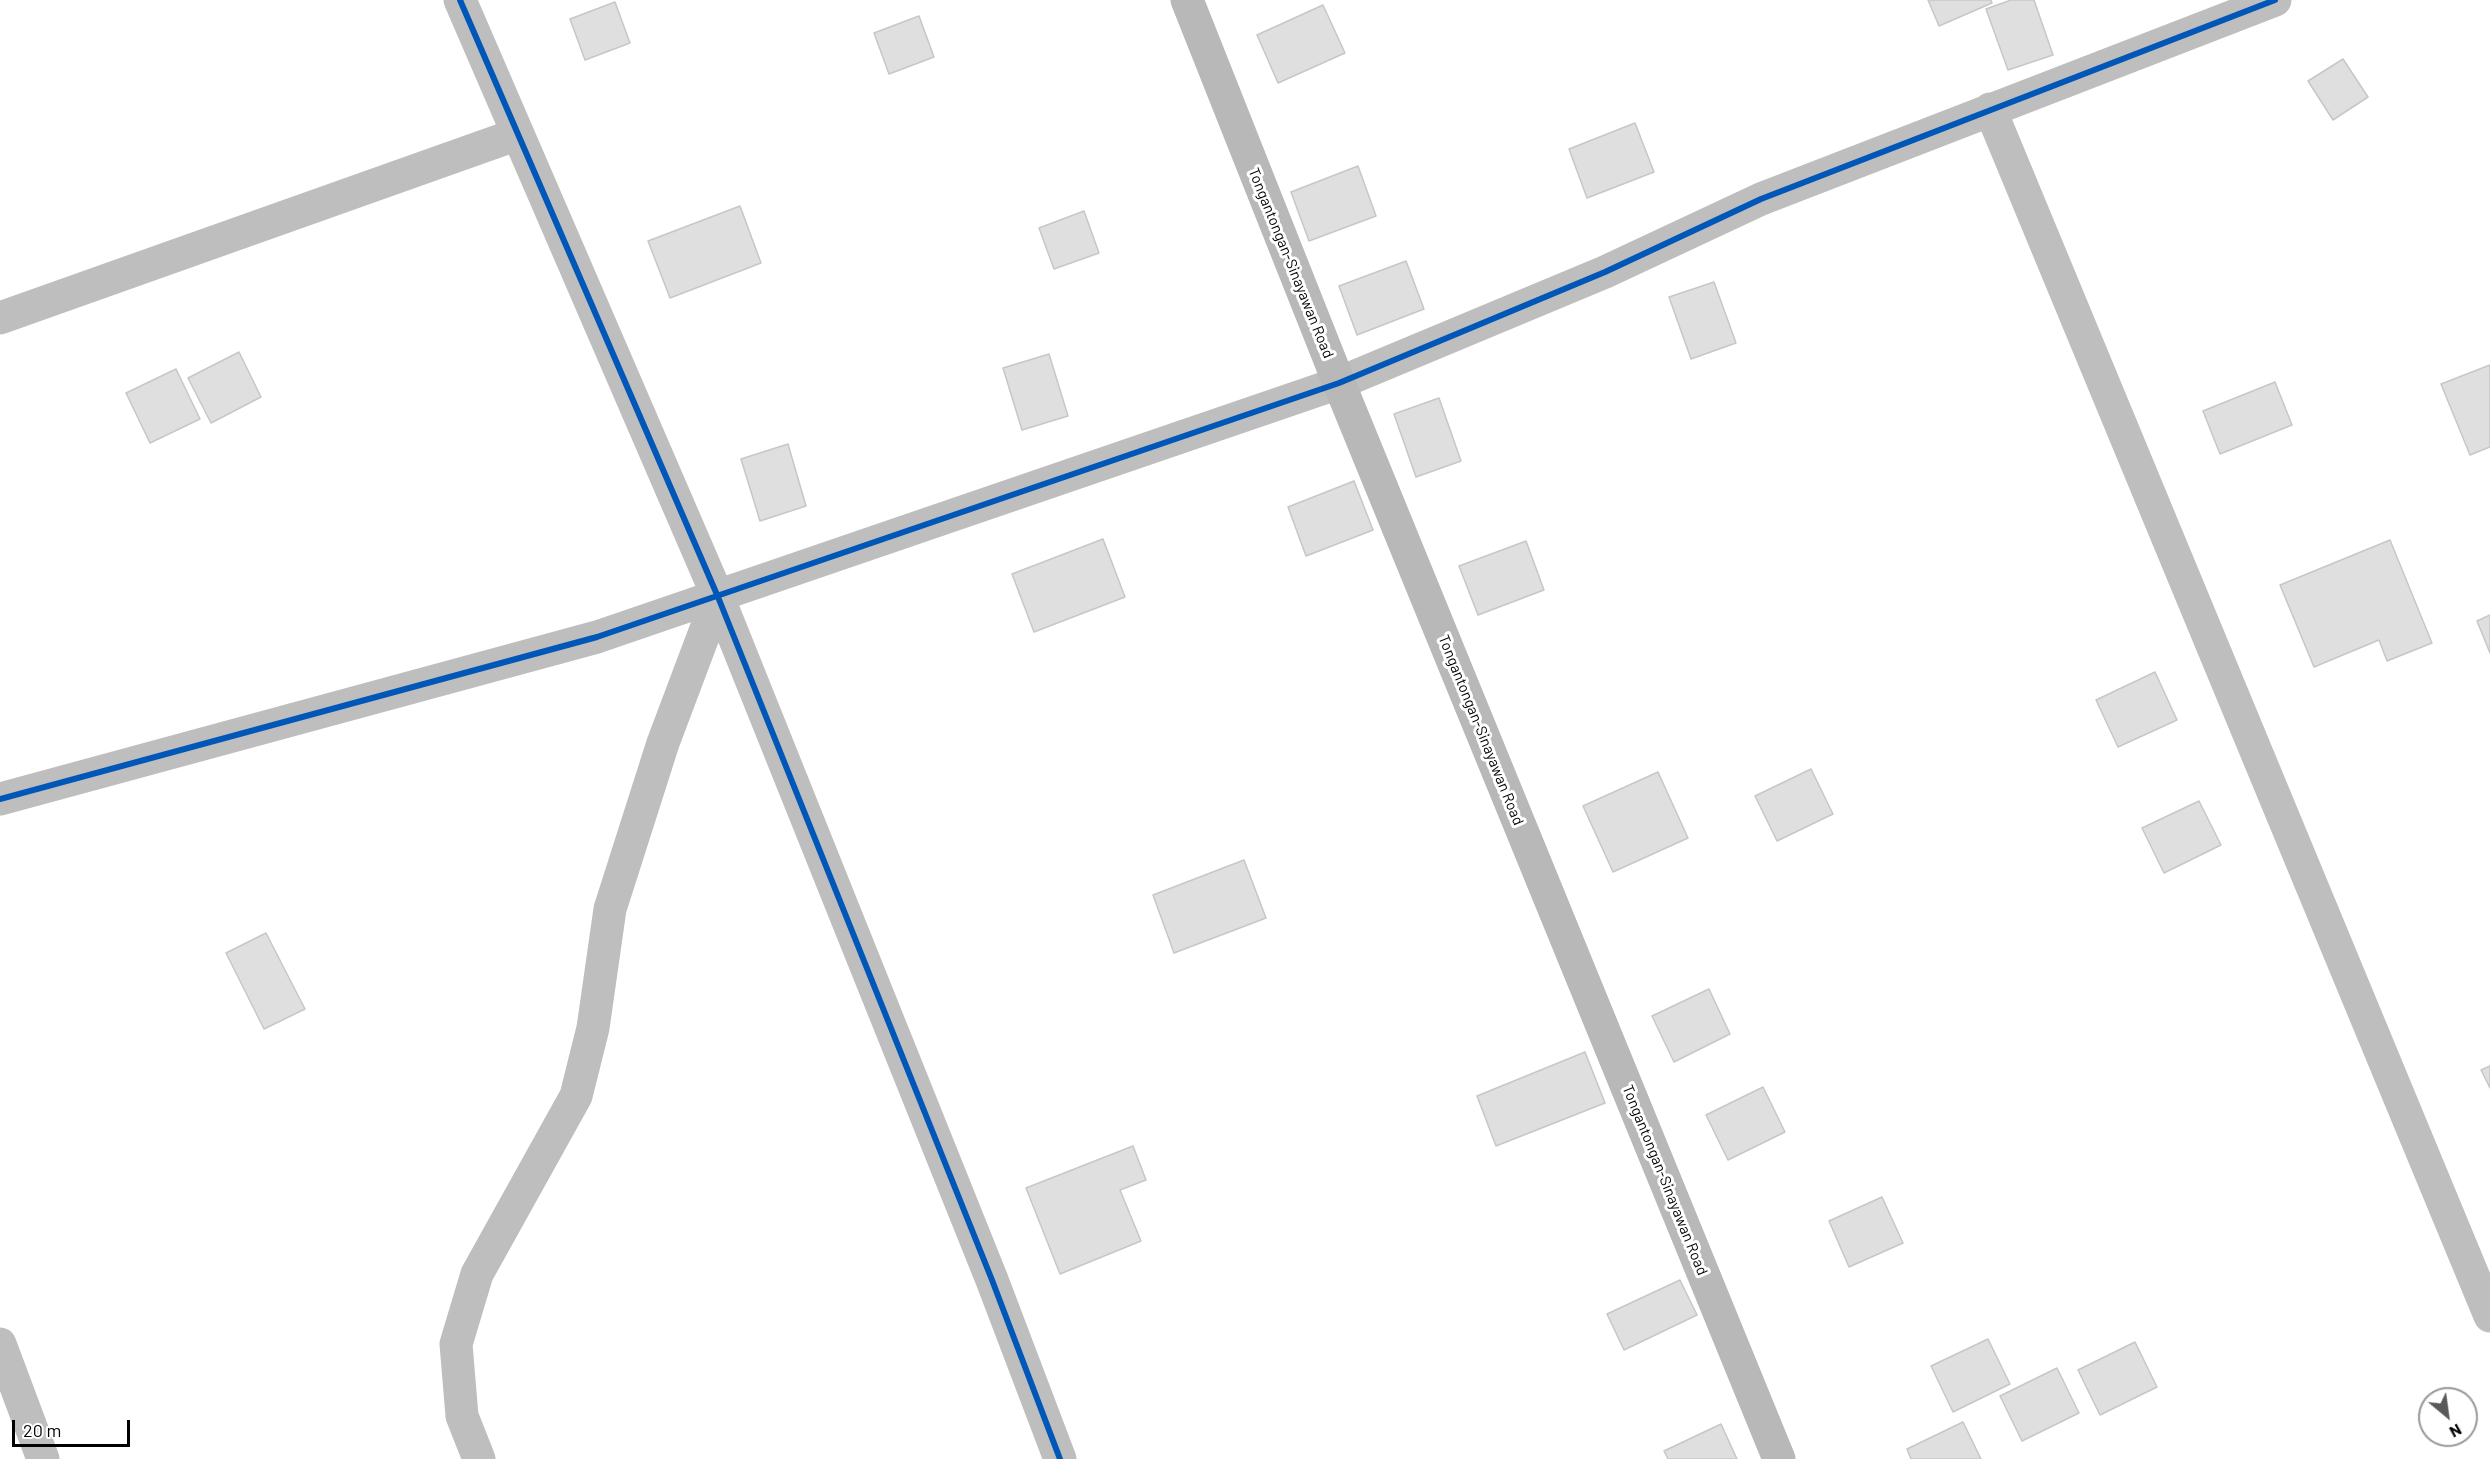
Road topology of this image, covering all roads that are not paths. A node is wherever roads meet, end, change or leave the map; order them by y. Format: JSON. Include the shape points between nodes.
{"nodes":[{"id":1,"x":460,"y":0,"type":"edge"},
{"id":2,"x":1187,"y":0,"type":"edge"},
{"id":3,"x":2275,"y":0,"type":"edge"},
{"id":4,"x":1990,"y":109,"type":"junction"},
{"id":5,"x":518,"y":134,"type":"junction"},
{"id":6,"x":0,"y":318,"type":"edge"},
{"id":7,"x":1339,"y":383,"type":"junction"},
{"id":8,"x":718,"y":597,"type":"junction"},
{"id":9,"x":0,"y":799,"type":"edge"},
{"id":10,"x":2490,"y":1316,"type":"edge"},
{"id":11,"x":0,"y":1344,"type":"edge"},
{"id":12,"x":43,"y":1459,"type":"edge"},
{"id":13,"x":479,"y":1459,"type":"edge"},
{"id":14,"x":1060,"y":1459,"type":"edge"},
{"id":15,"x":1779,"y":1459,"type":"edge"}],
"edges":[{"from":1,"to":5,"type":"street"},
{"from":2,"to":7,"type":"main road","name":"Tongantongan-Sinayawan Road"},
{"from":3,"to":4,"type":"street"},
{"from":4,"to":7,"type":"street","via":[[1761,199],[1605,272]]},
{"from":4,"to":10,"type":"street"},
{"from":5,"to":6,"type":"street"},
{"from":5,"to":8,"type":"street"},
{"from":7,"to":8,"type":"street"},
{"from":7,"to":15,"type":"main road","name":"Tongantongan-Sinayawan Road"},
{"from":8,"to":9,"type":"street","via":[[597,637]]},
{"from":8,"to":13,"type":"street","via":[[663,743],[610,909],[593,1028],[576,1096],[477,1274],[456,1344],[462,1416]]},
{"from":8,"to":14,"type":"street"},
{"from":11,"to":12,"type":"street"}]}
